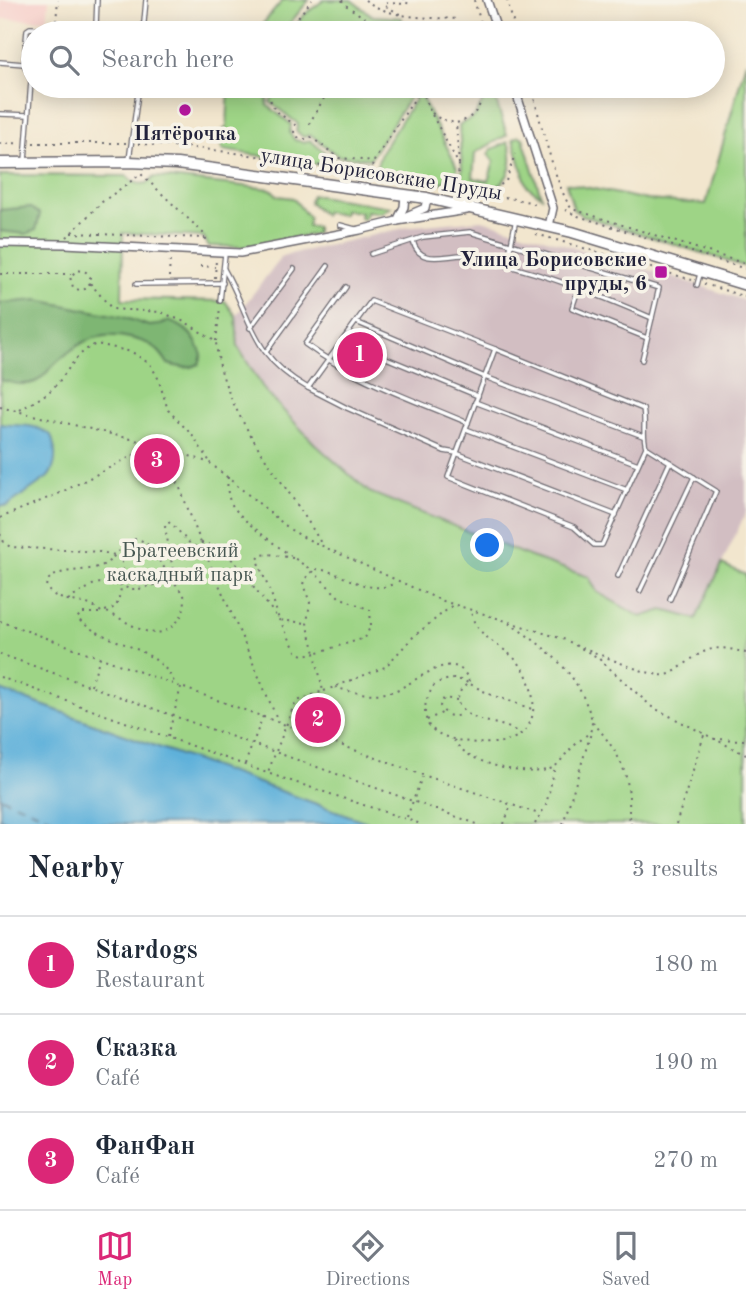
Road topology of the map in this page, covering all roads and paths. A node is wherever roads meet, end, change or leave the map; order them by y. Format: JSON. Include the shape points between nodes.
{"nodes":[{"id":1,"x":58,"y":0,"type":"edge"},
{"id":2,"x":97,"y":0,"type":"edge"},
{"id":3,"x":146,"y":0,"type":"edge"},
{"id":4,"x":312,"y":0,"type":"edge"},
{"id":5,"x":342,"y":0,"type":"edge"},
{"id":6,"x":365,"y":0,"type":"edge"},
{"id":7,"x":404,"y":0,"type":"edge"},
{"id":8,"x":474,"y":0,"type":"edge"},
{"id":9,"x":487,"y":0,"type":"edge"},
{"id":10,"x":507,"y":0,"type":"edge"},
{"id":11,"x":401,"y":15,"type":"junction"},
{"id":12,"x":459,"y":19,"type":"dead end"},
{"id":13,"x":56,"y":21,"type":"edge"},
{"id":14,"x":96,"y":21,"type":"edge"},
{"id":15,"x":144,"y":21,"type":"edge"},
{"id":16,"x":295,"y":21,"type":"edge"},
{"id":17,"x":369,"y":21,"type":"edge"},
{"id":18,"x":480,"y":21,"type":"edge"},
{"id":19,"x":494,"y":21,"type":"edge"},
{"id":20,"x":513,"y":21,"type":"edge"},
{"id":21,"x":0,"y":62,"type":"edge"},
{"id":22,"x":21,"y":64,"type":"edge"},
{"id":23,"x":30,"y":98,"type":"edge"},
{"id":24,"x":137,"y":98,"type":"edge"},
{"id":25,"x":270,"y":98,"type":"edge"},
{"id":26,"x":324,"y":98,"type":"edge"},
{"id":27,"x":415,"y":98,"type":"edge"},
{"id":28,"x":426,"y":98,"type":"edge"},
{"id":29,"x":482,"y":98,"type":"edge"},
{"id":30,"x":518,"y":98,"type":"edge"},
{"id":31,"x":535,"y":98,"type":"edge"},
{"id":32,"x":430,"y":111,"type":"junction"},
{"id":33,"x":0,"y":114,"type":"edge"},
{"id":34,"x":29,"y":115,"type":"junction"},
{"id":35,"x":456,"y":123,"type":"junction"},
{"id":36,"x":309,"y":124,"type":"dead end"},
{"id":37,"x":24,"y":143,"type":"junction"},
{"id":38,"x":0,"y":144,"type":"edge"},
{"id":39,"x":131,"y":144,"type":"junction"},
{"id":40,"x":515,"y":154,"type":"dead end"},
{"id":41,"x":24,"y":162,"type":"junction"},
{"id":42,"x":129,"y":162,"type":"junction"},
{"id":43,"x":374,"y":162,"type":"junction"},
{"id":44,"x":0,"y":163,"type":"edge"},
{"id":45,"x":459,"y":165,"type":"junction"},
{"id":46,"x":369,"y":173,"type":"junction"},
{"id":47,"x":457,"y":188,"type":"junction"},
{"id":48,"x":488,"y":194,"type":"junction"},
{"id":49,"x":405,"y":195,"type":"junction"},
{"id":50,"x":427,"y":198,"type":"junction"},
{"id":51,"x":534,"y":205,"type":"dead end"},
{"id":52,"x":478,"y":208,"type":"junction"},
{"id":53,"x":565,"y":210,"type":"dead end"},
{"id":54,"x":579,"y":212,"type":"junction"},
{"id":55,"x":578,"y":216,"type":"junction"},
{"id":56,"x":397,"y":220,"type":"junction"},
{"id":57,"x":515,"y":223,"type":"junction"},
{"id":58,"x":340,"y":225,"type":"dead end"},
{"id":59,"x":549,"y":226,"type":"junction"},
{"id":60,"x":360,"y":230,"type":"junction"},
{"id":61,"x":69,"y":233,"type":"junction"},
{"id":62,"x":206,"y":239,"type":"junction"},
{"id":63,"x":413,"y":241,"type":"junction"},
{"id":64,"x":0,"y":243,"type":"edge"},
{"id":65,"x":512,"y":243,"type":"junction"},
{"id":66,"x":65,"y":244,"type":"junction"},
{"id":67,"x":207,"y":252,"type":"junction"},
{"id":68,"x":371,"y":254,"type":"dead end"},
{"id":69,"x":171,"y":256,"type":"dead end"},
{"id":70,"x":225,"y":257,"type":"junction"},
{"id":71,"x":746,"y":264,"type":"edge"},
{"id":72,"x":507,"y":265,"type":"junction"},
{"id":73,"x":200,"y":266,"type":"dead end"},
{"id":74,"x":328,"y":266,"type":"dead end"},
{"id":75,"x":216,"y":267,"type":"junction"},
{"id":76,"x":224,"y":269,"type":"junction"},
{"id":77,"x":295,"y":269,"type":"dead end"},
{"id":78,"x":746,"y":269,"type":"edge"},
{"id":79,"x":702,"y":271,"type":"junction"},
{"id":80,"x":0,"y":274,"type":"edge"},
{"id":81,"x":72,"y":274,"type":"junction"},
{"id":82,"x":169,"y":278,"type":"dead end"},
{"id":83,"x":90,"y":283,"type":"junction"},
{"id":84,"x":215,"y":283,"type":"junction"},
{"id":85,"x":223,"y":283,"type":"junction"},
{"id":86,"x":136,"y":284,"type":"dead end"},
{"id":87,"x":697,"y":284,"type":"junction"},
{"id":88,"x":746,"y":285,"type":"edge"},
{"id":89,"x":346,"y":287,"type":"dead end"},
{"id":90,"x":579,"y":287,"type":"junction"},
{"id":91,"x":746,"y":297,"type":"edge"},
{"id":92,"x":220,"y":301,"type":"joint"},
{"id":93,"x":652,"y":318,"type":"junction"},
{"id":94,"x":356,"y":321,"type":"junction"},
{"id":95,"x":250,"y":328,"type":"junction"},
{"id":96,"x":647,"y":338,"type":"junction"},
{"id":97,"x":344,"y":339,"type":"junction"},
{"id":98,"x":216,"y":342,"type":"junction"},
{"id":99,"x":495,"y":349,"type":"junction"},
{"id":100,"x":266,"y":352,"type":"junction"},
{"id":101,"x":642,"y":360,"type":"dead end"},
{"id":102,"x":328,"y":361,"type":"junction"},
{"id":103,"x":485,"y":377,"type":"junction"},
{"id":104,"x":308,"y":388,"type":"junction"},
{"id":105,"x":478,"y":396,"type":"junction"},
{"id":106,"x":475,"y":402,"type":"junction"},
{"id":107,"x":0,"y":407,"type":"edge"},
{"id":108,"x":19,"y":411,"type":"junction"},
{"id":109,"x":468,"y":423,"type":"junction"},
{"id":110,"x":466,"y":429,"type":"junction"},
{"id":111,"x":643,"y":436,"type":"junction"},
{"id":112,"x":155,"y":445,"type":"junction"},
{"id":113,"x":164,"y":447,"type":"junction"},
{"id":114,"x":646,"y":447,"type":"junction"},
{"id":115,"x":456,"y":453,"type":"junction"},
{"id":116,"x":670,"y":462,"type":"junction"},
{"id":117,"x":210,"y":463,"type":"junction"},
{"id":118,"x":638,"y":464,"type":"junction"},
{"id":119,"x":228,"y":476,"type":"junction"},
{"id":120,"x":694,"y":477,"type":"junction"},
{"id":121,"x":627,"y":490,"type":"junction"},
{"id":122,"x":616,"y":515,"type":"junction"},
{"id":123,"x":0,"y":518,"type":"edge"},
{"id":124,"x":0,"y":534,"type":"edge"},
{"id":125,"x":201,"y":543,"type":"junction"},
{"id":126,"x":323,"y":546,"type":"junction"},
{"id":127,"x":204,"y":548,"type":"junction"},
{"id":128,"x":113,"y":554,"type":"junction"},
{"id":129,"x":294,"y":558,"type":"junction"},
{"id":130,"x":312,"y":571,"type":"junction"},
{"id":131,"x":170,"y":576,"type":"junction"},
{"id":132,"x":618,"y":576,"type":"dead end"},
{"id":133,"x":396,"y":582,"type":"junction"},
{"id":134,"x":121,"y":585,"type":"junction"},
{"id":135,"x":640,"y":592,"type":"dead end"},
{"id":136,"x":670,"y":599,"type":"dead end"},
{"id":137,"x":66,"y":600,"type":"junction"},
{"id":138,"x":454,"y":604,"type":"junction"},
{"id":139,"x":471,"y":609,"type":"junction"},
{"id":140,"x":102,"y":612,"type":"junction"},
{"id":141,"x":501,"y":618,"type":"junction"},
{"id":142,"x":279,"y":620,"type":"junction"},
{"id":143,"x":0,"y":621,"type":"edge"},
{"id":144,"x":307,"y":623,"type":"junction"},
{"id":145,"x":575,"y":645,"type":"junction"},
{"id":146,"x":315,"y":653,"type":"junction"},
{"id":147,"x":746,"y":653,"type":"edge"},
{"id":148,"x":0,"y":654,"type":"edge"},
{"id":149,"x":100,"y":657,"type":"junction"},
{"id":150,"x":0,"y":677,"type":"edge"},
{"id":151,"x":470,"y":684,"type":"junction"},
{"id":152,"x":176,"y":685,"type":"junction"},
{"id":153,"x":91,"y":686,"type":"junction"},
{"id":154,"x":181,"y":687,"type":"junction"},
{"id":155,"x":335,"y":687,"type":"junction"},
{"id":156,"x":323,"y":691,"type":"junction"},
{"id":157,"x":458,"y":701,"type":"junction"},
{"id":158,"x":533,"y":709,"type":"junction"},
{"id":159,"x":443,"y":712,"type":"junction"},
{"id":160,"x":464,"y":713,"type":"junction"},
{"id":161,"x":173,"y":715,"type":"junction"},
{"id":162,"x":263,"y":716,"type":"junction"},
{"id":163,"x":426,"y":721,"type":"junction"},
{"id":164,"x":592,"y":721,"type":"junction"},
{"id":165,"x":279,"y":722,"type":"junction"},
{"id":166,"x":286,"y":725,"type":"junction"},
{"id":167,"x":593,"y":726,"type":"junction"},
{"id":168,"x":704,"y":734,"type":"junction"},
{"id":169,"x":521,"y":735,"type":"junction"},
{"id":170,"x":167,"y":737,"type":"junction"},
{"id":171,"x":453,"y":739,"type":"junction"},
{"id":172,"x":713,"y":739,"type":"junction"},
{"id":173,"x":746,"y":740,"type":"edge"},
{"id":174,"x":253,"y":744,"type":"junction"},
{"id":175,"x":275,"y":752,"type":"junction"},
{"id":176,"x":746,"y":755,"type":"edge"},
{"id":177,"x":245,"y":765,"type":"junction"},
{"id":178,"x":555,"y":766,"type":"junction"},
{"id":179,"x":267,"y":773,"type":"junction"},
{"id":180,"x":423,"y":775,"type":"junction"},
{"id":181,"x":413,"y":801,"type":"junction"},
{"id":182,"x":511,"y":805,"type":"junction"},
{"id":183,"x":539,"y":814,"type":"junction"},
{"id":184,"x":406,"y":818,"type":"junction"},
{"id":185,"x":421,"y":824,"type":"edge"},
{"id":186,"x":477,"y":824,"type":"edge"},
{"id":187,"x":504,"y":824,"type":"edge"},
{"id":188,"x":535,"y":824,"type":"edge"},
{"id":189,"x":563,"y":824,"type":"edge"},
{"id":190,"x":630,"y":824,"type":"edge"},
{"id":191,"x":676,"y":824,"type":"edge"}],
"edges":[{"from":1,"to":13,"type":"path"},
{"from":2,"to":14,"type":"lane"},
{"from":3,"to":15,"type":"lane"},
{"from":4,"to":16,"type":"path"},
{"from":5,"to":17,"type":"path"},
{"from":6,"to":11,"type":"path","via":[[384,12]]},
{"from":7,"to":11,"type":"path","via":[[407,4],[384,5]]},
{"from":8,"to":18,"type":"path"},
{"from":9,"to":19,"type":"street"},
{"from":10,"to":20,"type":"path"},
{"from":11,"to":12,"type":"path"},
{"from":21,"to":22,"type":"lane"},
{"from":23,"to":34,"type":"lane"},
{"from":24,"to":39,"type":"lane"},
{"from":25,"to":43,"type":"path","via":[[295,125],[298,138],[311,138],[339,158]]},
{"from":26,"to":36,"type":"path"},
{"from":27,"to":43,"type":"path"},
{"from":28,"to":32,"type":"path"},
{"from":29,"to":35,"type":"path","via":[[476,112]]},
{"from":30,"to":59,"type":"street","via":[[553,208]]},
{"from":31,"to":54,"type":"path","via":[[568,204]]},
{"from":32,"to":35,"type":"path"},
{"from":32,"to":45,"type":"path"},
{"from":33,"to":34,"type":"lane"},
{"from":34,"to":37,"type":"lane"},
{"from":35,"to":45,"type":"path"},
{"from":37,"to":38,"type":"path"},
{"from":37,"to":39,"type":"path"},
{"from":37,"to":41,"type":"lane"},
{"from":39,"to":42,"type":"lane"},
{"from":39,"to":46,"type":"path","via":[[232,152]]},
{"from":40,"to":48,"type":"path","via":[[506,181]]},
{"from":41,"to":42,"type":"main road","name":"улица Борисовские Пруды"},
{"from":41,"to":44,"type":"main road","name":"улица Борисовские Пруды"},
{"from":42,"to":49,"type":"main road","name":"улица Борисовские Пруды","via":[[203,167]]},
{"from":43,"to":46,"type":"path"},
{"from":45,"to":47,"type":"path"},
{"from":46,"to":47,"type":"path"},
{"from":47,"to":48,"type":"path"},
{"from":48,"to":51,"type":"path"},
{"from":49,"to":50,"type":"main road","name":"улица Борисовские Пруды"},
{"from":49,"to":56,"type":"street"},
{"from":50,"to":52,"type":"main road","name":"улица Борисовские Пруды"},
{"from":50,"to":56,"type":"street","via":[[425,208]]},
{"from":52,"to":56,"type":"street"},
{"from":52,"to":57,"type":"main road","name":"улица Борисовские Пруды"},
{"from":53,"to":55,"type":"path"},
{"from":54,"to":55,"type":"path"},
{"from":54,"to":71,"type":"path"},
{"from":55,"to":78,"type":"path"},
{"from":56,"to":60,"type":"street"},
{"from":57,"to":59,"type":"main road","name":"улица Борисовские Пруды"},
{"from":57,"to":65,"type":"lane"},
{"from":57,"to":87,"type":"path"},
{"from":58,"to":60,"type":"lane"},
{"from":59,"to":79,"type":"main road","name":"улица Борисовские Пруды"},
{"from":60,"to":70,"type":"street"},
{"from":61,"to":62,"type":"path"},
{"from":61,"to":62,"type":"path","via":[[141,174]]},
{"from":61,"to":66,"type":"path"},
{"from":62,"to":67,"type":"path"},
{"from":63,"to":65,"type":"lane","via":[[470,232]]},
{"from":63,"to":68,"type":"lane"},
{"from":63,"to":72,"type":"lane","via":[[424,256],[464,255]]},
{"from":64,"to":66,"type":"street"},
{"from":65,"to":72,"type":"lane"},
{"from":65,"to":93,"type":"lane","via":[[659,288]]},
{"from":66,"to":67,"type":"street"},
{"from":67,"to":70,"type":"street"},
{"from":69,"to":82,"type":"path"},
{"from":70,"to":75,"type":"path","via":[[215,258]]},
{"from":70,"to":76,"type":"lane"},
{"from":72,"to":90,"type":"lane"},
{"from":73,"to":75,"type":"path"},
{"from":74,"to":100,"type":"lane"},
{"from":75,"to":84,"type":"path"},
{"from":76,"to":85,"type":"lane"},
{"from":76,"to":95,"type":"lane"},
{"from":77,"to":95,"type":"lane"},
{"from":79,"to":87,"type":"lane"},
{"from":79,"to":88,"type":"main road","name":"улица Борисовские Пруды"},
{"from":80,"to":81,"type":"path"},
{"from":81,"to":83,"type":"path","via":[[86,272]]},
{"from":81,"to":83,"type":"path","via":[[70,281],[76,289],[86,289]]},
{"from":83,"to":98,"type":"path","via":[[112,309],[161,312]]},
{"from":84,"to":85,"type":"lane"},
{"from":84,"to":86,"type":"lane"},
{"from":85,"to":92,"type":"lane"},
{"from":87,"to":91,"type":"path"},
{"from":89,"to":102,"type":"lane","via":[[305,344]]},
{"from":90,"to":93,"type":"lane"},
{"from":90,"to":96,"type":"lane","via":[[572,308]]},
{"from":92,"to":98,"type":"path"},
{"from":93,"to":96,"type":"lane"},
{"from":94,"to":97,"type":"lane"},
{"from":94,"to":99,"type":"lane","via":[[371,301]]},
{"from":94,"to":103,"type":"lane"},
{"from":95,"to":100,"type":"lane"},
{"from":96,"to":101,"type":"lane"},
{"from":97,"to":102,"type":"lane"},
{"from":97,"to":105,"type":"lane"},
{"from":98,"to":126,"type":"path","via":[[219,369],[237,412]]},
{"from":99,"to":103,"type":"lane"},
{"from":99,"to":111,"type":"lane","via":[[643,409]]},
{"from":100,"to":104,"type":"lane","via":[[289,377]]},
{"from":102,"to":104,"type":"lane"},
{"from":102,"to":109,"type":"lane"},
{"from":103,"to":105,"type":"lane"},
{"from":103,"to":111,"type":"lane"},
{"from":104,"to":115,"type":"lane"},
{"from":105,"to":106,"type":"lane"},
{"from":106,"to":109,"type":"lane"},
{"from":106,"to":118,"type":"lane"},
{"from":107,"to":108,"type":"path"},
{"from":108,"to":112,"type":"path"},
{"from":108,"to":117,"type":"path","via":[[55,386],[93,345],[132,352],[159,378],[168,410]]},
{"from":109,"to":110,"type":"lane"},
{"from":110,"to":115,"type":"lane"},
{"from":110,"to":121,"type":"lane"},
{"from":111,"to":114,"type":"lane"},
{"from":112,"to":113,"type":"path"},
{"from":112,"to":123,"type":"path","via":[[60,494]]},
{"from":113,"to":117,"type":"path"},
{"from":113,"to":125,"type":"path"},
{"from":114,"to":116,"type":"lane"},
{"from":114,"to":118,"type":"lane"},
{"from":115,"to":122,"type":"lane"},
{"from":115,"to":122,"type":"lane","via":[[448,477],[574,527],[594,545],[602,545]]},
{"from":116,"to":120,"type":"lane"},
{"from":116,"to":132,"type":"lane"},
{"from":117,"to":119,"type":"path"},
{"from":118,"to":121,"type":"lane"},
{"from":119,"to":126,"type":"path","via":[[291,530]]},
{"from":119,"to":129,"type":"path","via":[[234,509]]},
{"from":120,"to":135,"type":"lane"},
{"from":120,"to":136,"type":"lane","via":[[716,491]]},
{"from":121,"to":122,"type":"lane"},
{"from":124,"to":128,"type":"path","via":[[10,547]]},
{"from":125,"to":127,"type":"path"},
{"from":125,"to":142,"type":"path","via":[[213,545],[234,561]]},
{"from":126,"to":133,"type":"path"},
{"from":127,"to":131,"type":"path","via":[[188,543],[167,523],[173,564]]},
{"from":127,"to":165,"type":"path"},
{"from":128,"to":131,"type":"path","via":[[138,538]]},
{"from":128,"to":134,"type":"path","via":[[123,561]]},
{"from":128,"to":137,"type":"path","via":[[104,565],[50,577],[46,584],[49,592]]},
{"from":129,"to":130,"type":"path"},
{"from":129,"to":142,"type":"path","via":[[270,554],[257,561]]},
{"from":130,"to":133,"type":"path","via":[[328,571],[371,587]]},
{"from":130,"to":144,"type":"path","via":[[303,583],[310,602]]},
{"from":130,"to":146,"type":"path","via":[[335,594],[370,610],[372,621],[362,640]]},
{"from":131,"to":134,"type":"path","via":[[165,582],[139,589]]},
{"from":131,"to":140,"type":"path","via":[[186,602],[167,631],[145,631]]},
{"from":133,"to":138,"type":"path"},
{"from":134,"to":137,"type":"path","via":[[96,583]]},
{"from":134,"to":140,"type":"path","via":[[116,607]]},
{"from":137,"to":140,"type":"path"},
{"from":138,"to":139,"type":"path"},
{"from":138,"to":155,"type":"path","via":[[414,636],[386,667]]},
{"from":139,"to":141,"type":"path"},
{"from":139,"to":158,"type":"path","via":[[477,630],[522,667]]},
{"from":140,"to":152,"type":"path","via":[[82,613],[78,618],[155,658]]},
{"from":141,"to":145,"type":"path"},
{"from":141,"to":164,"type":"path","via":[[525,632],[569,672],[581,689]]},
{"from":142,"to":144,"type":"path"},
{"from":142,"to":146,"type":"path","via":[[296,651]]},
{"from":143,"to":149,"type":"path"},
{"from":144,"to":146,"type":"path"},
{"from":145,"to":147,"type":"path","via":[[663,676],[710,649],[725,647]]},
{"from":145,"to":168,"type":"path","via":[[597,657],[652,707]]},
{"from":146,"to":156,"type":"path"},
{"from":148,"to":153,"type":"path"},
{"from":149,"to":152,"type":"path"},
{"from":149,"to":153,"type":"path"},
{"from":150,"to":170,"type":"path"},
{"from":151,"to":155,"type":"path","via":[[463,671],[447,666],[390,693]]},
{"from":151,"to":157,"type":"path"},
{"from":151,"to":158,"type":"path"},
{"from":151,"to":163,"type":"path","via":[[454,679],[436,684],[424,708]]},
{"from":152,"to":154,"type":"path"},
{"from":153,"to":161,"type":"path"},
{"from":154,"to":161,"type":"path"},
{"from":154,"to":162,"type":"path"},
{"from":155,"to":156,"type":"path"},
{"from":156,"to":166,"type":"path","via":[[297,702]]},
{"from":157,"to":159,"type":"path","via":[[442,699]]},
{"from":157,"to":160,"type":"path"},
{"from":158,"to":169,"type":"path"},
{"from":159,"to":160,"type":"path","via":[[456,717]]},
{"from":159,"to":163,"type":"path"},
{"from":160,"to":169,"type":"path","via":[[510,727]]},
{"from":161,"to":170,"type":"path"},
{"from":161,"to":174,"type":"path"},
{"from":162,"to":165,"type":"path"},
{"from":162,"to":174,"type":"path"},
{"from":163,"to":171,"type":"path","via":[[432,730]]},
{"from":164,"to":167,"type":"path"},
{"from":164,"to":190,"type":"path","via":[[624,765]]},
{"from":165,"to":166,"type":"path"},
{"from":166,"to":175,"type":"path"},
{"from":166,"to":180,"type":"path"},
{"from":167,"to":178,"type":"path"},
{"from":167,"to":189,"type":"path"},
{"from":168,"to":172,"type":"path"},
{"from":168,"to":191,"type":"path"},
{"from":169,"to":171,"type":"path","via":[[484,744]]},
{"from":170,"to":177,"type":"path"},
{"from":171,"to":178,"type":"path","via":[[467,754],[504,768],[526,771]]},
{"from":172,"to":173,"type":"path"},
{"from":172,"to":176,"type":"path"},
{"from":174,"to":175,"type":"path"},
{"from":174,"to":177,"type":"path"},
{"from":175,"to":179,"type":"path"},
{"from":175,"to":181,"type":"path"},
{"from":177,"to":179,"type":"path"},
{"from":178,"to":183,"type":"path","via":[[546,805]]},
{"from":179,"to":184,"type":"path"},
{"from":180,"to":181,"type":"path"},
{"from":180,"to":182,"type":"path"},
{"from":181,"to":184,"type":"path"},
{"from":181,"to":186,"type":"path"},
{"from":182,"to":183,"type":"path"},
{"from":182,"to":187,"type":"path"},
{"from":183,"to":188,"type":"path"},
{"from":184,"to":185,"type":"path"}]}
